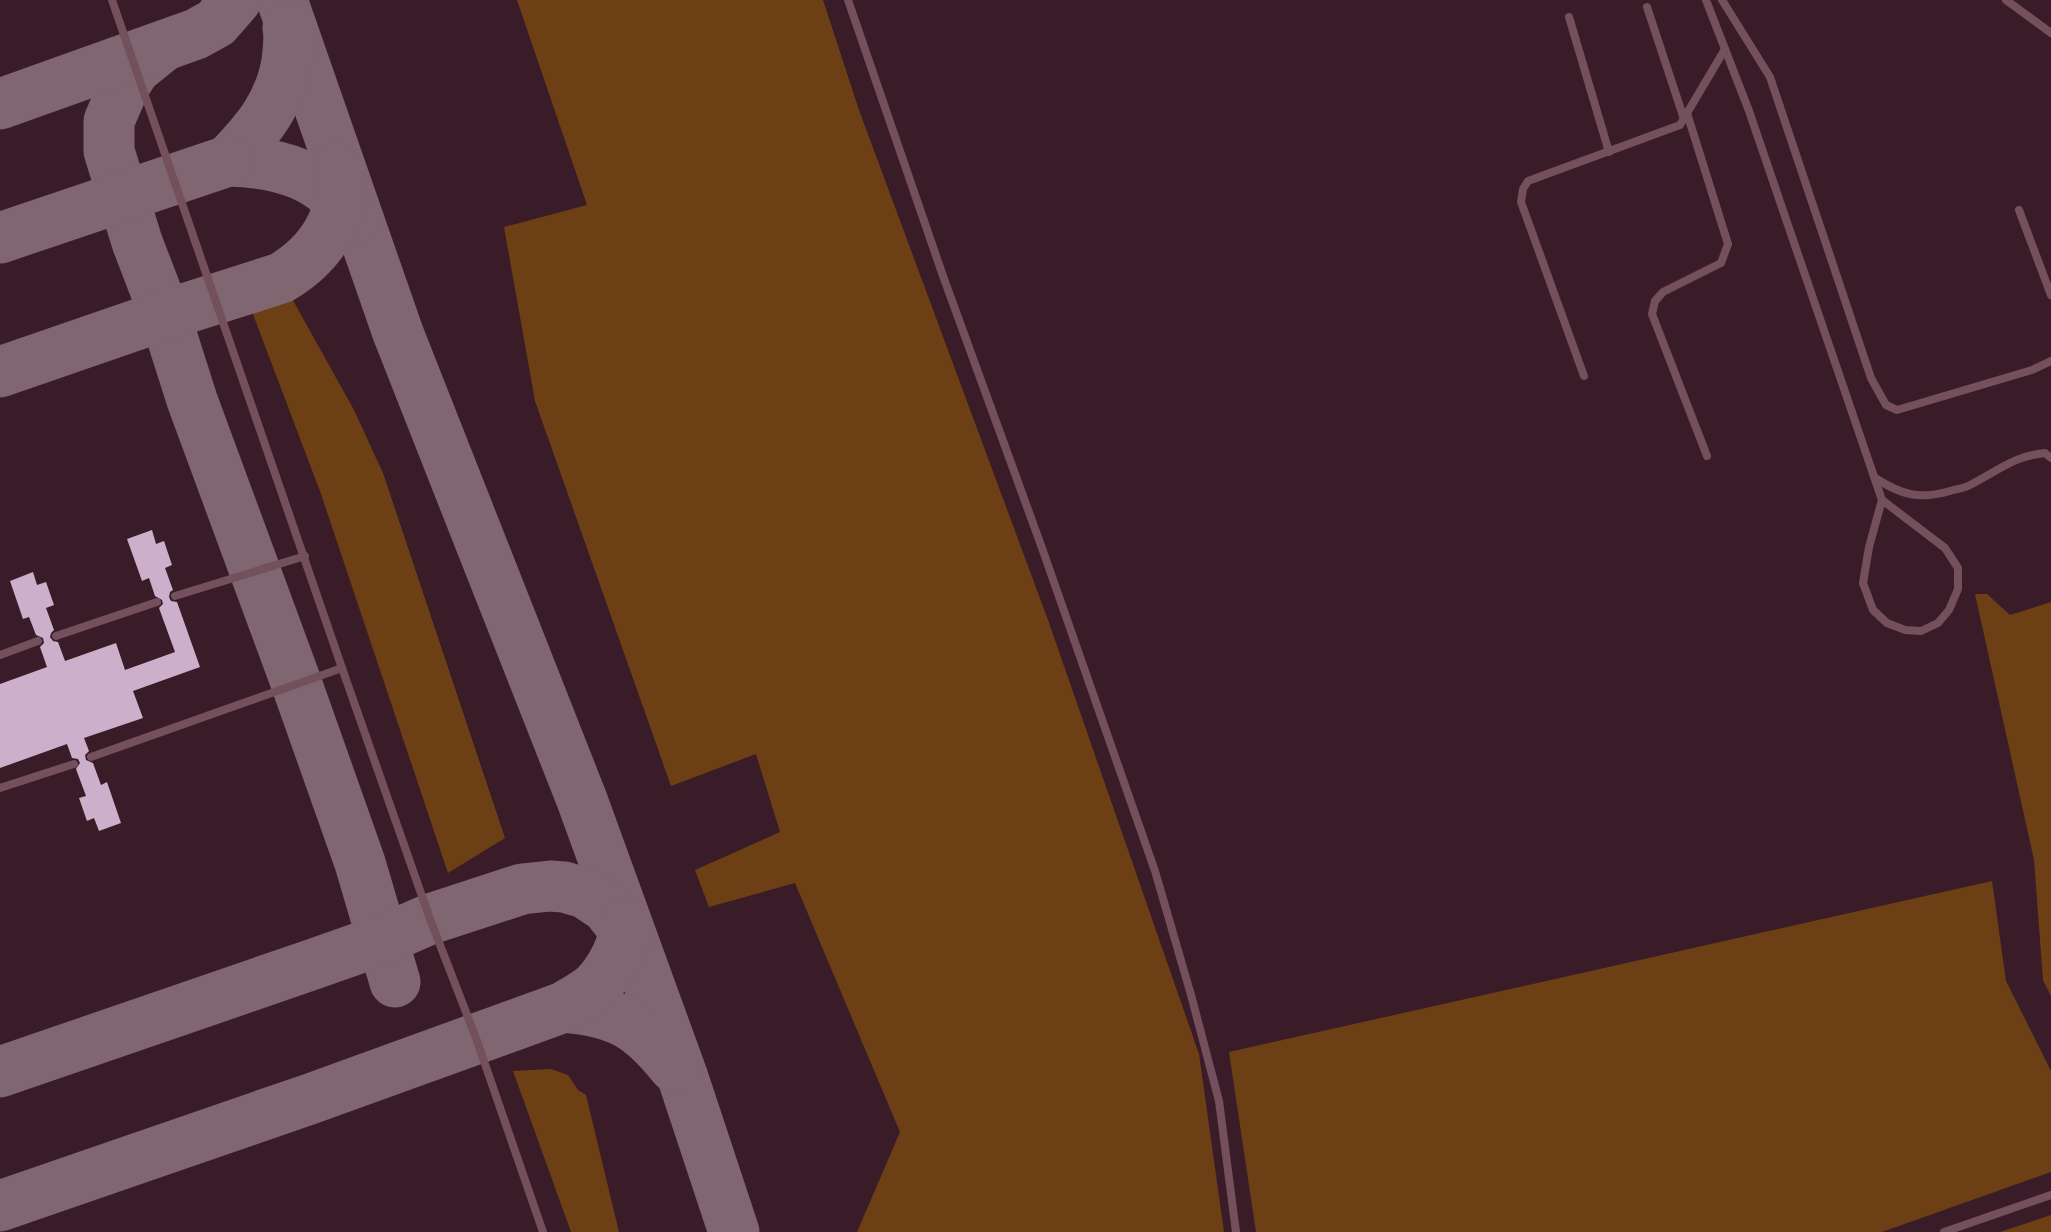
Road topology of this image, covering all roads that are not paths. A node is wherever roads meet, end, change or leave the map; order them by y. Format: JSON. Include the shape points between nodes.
{"nodes":[{"id":1,"x":112,"y":0,"type":"edge"},
{"id":2,"x":848,"y":0,"type":"edge"},
{"id":3,"x":1706,"y":0,"type":"edge"},
{"id":4,"x":1722,"y":0,"type":"edge"},
{"id":5,"x":2006,"y":0,"type":"edge"},
{"id":6,"x":1647,"y":7,"type":"dead end"},
{"id":7,"x":1569,"y":17,"type":"dead end"},
{"id":8,"x":2051,"y":33,"type":"edge"},
{"id":9,"x":1725,"y":48,"type":"junction"},
{"id":10,"x":1686,"y":116,"type":"junction"},
{"id":11,"x":1609,"y":152,"type":"junction"},
{"id":12,"x":2019,"y":210,"type":"dead end"},
{"id":13,"x":2051,"y":295,"type":"edge"},
{"id":14,"x":2051,"y":361,"type":"edge"},
{"id":15,"x":1584,"y":376,"type":"dead end"},
{"id":16,"x":1707,"y":456,"type":"dead end"},
{"id":17,"x":2051,"y":458,"type":"edge"},
{"id":18,"x":1875,"y":478,"type":"junction"},
{"id":19,"x":1882,"y":501,"type":"junction"},
{"id":20,"x":305,"y":556,"type":"junction"},
{"id":21,"x":175,"y":596,"type":"dead end"},
{"id":22,"x":157,"y":602,"type":"dead end"},
{"id":23,"x":56,"y":636,"type":"dead end"},
{"id":24,"x":38,"y":641,"type":"dead end"},
{"id":25,"x":0,"y":655,"type":"edge"},
{"id":26,"x":342,"y":668,"type":"junction"},
{"id":27,"x":91,"y":758,"type":"dead end"},
{"id":28,"x":74,"y":764,"type":"dead end"},
{"id":29,"x":0,"y":788,"type":"edge"},
{"id":30,"x":2051,"y":1195,"type":"edge"},
{"id":31,"x":543,"y":1232,"type":"edge"},
{"id":32,"x":1236,"y":1232,"type":"edge"},
{"id":33,"x":1944,"y":1232,"type":"edge"}],
"edges":[{"from":1,"to":20,"type":"lane"},
{"from":2,"to":32,"type":"lane","via":[[1155,871],[1219,1101]]},
{"from":3,"to":9,"type":"lane"},
{"from":4,"to":14,"type":"lane","via":[[1770,77],[1871,378],[1886,405],[1896,410]]},
{"from":5,"to":8,"type":"lane"},
{"from":6,"to":10,"type":"lane"},
{"from":7,"to":11,"type":"lane"},
{"from":9,"to":10,"type":"lane"},
{"from":9,"to":18,"type":"lane"},
{"from":10,"to":11,"type":"lane","via":[[1680,125]]},
{"from":10,"to":16,"type":"lane","via":[[1728,244],[1721,263],[1663,292],[1655,301],[1652,314]]},
{"from":11,"to":15,"type":"lane","via":[[1528,182],[1522,189],[1521,202]]},
{"from":12,"to":13,"type":"lane"},
{"from":17,"to":18,"type":"lane","via":[[2045,453],[2029,454],[1970,485],[1933,496],[1916,497]]},
{"from":18,"to":19,"type":"lane"},
{"from":19,"to":19,"type":"lane","via":[[1863,583],[1873,609],[1887,623],[1921,631],[1938,623],[1949,610],[1958,589],[1958,568],[1945,548]]},
{"from":20,"to":21,"type":"lane"},
{"from":20,"to":26,"type":"lane"},
{"from":22,"to":23,"type":"lane"},
{"from":24,"to":25,"type":"lane"},
{"from":26,"to":27,"type":"lane"},
{"from":26,"to":31,"type":"lane"},
{"from":28,"to":29,"type":"lane"},
{"from":30,"to":33,"type":"lane"}]}
